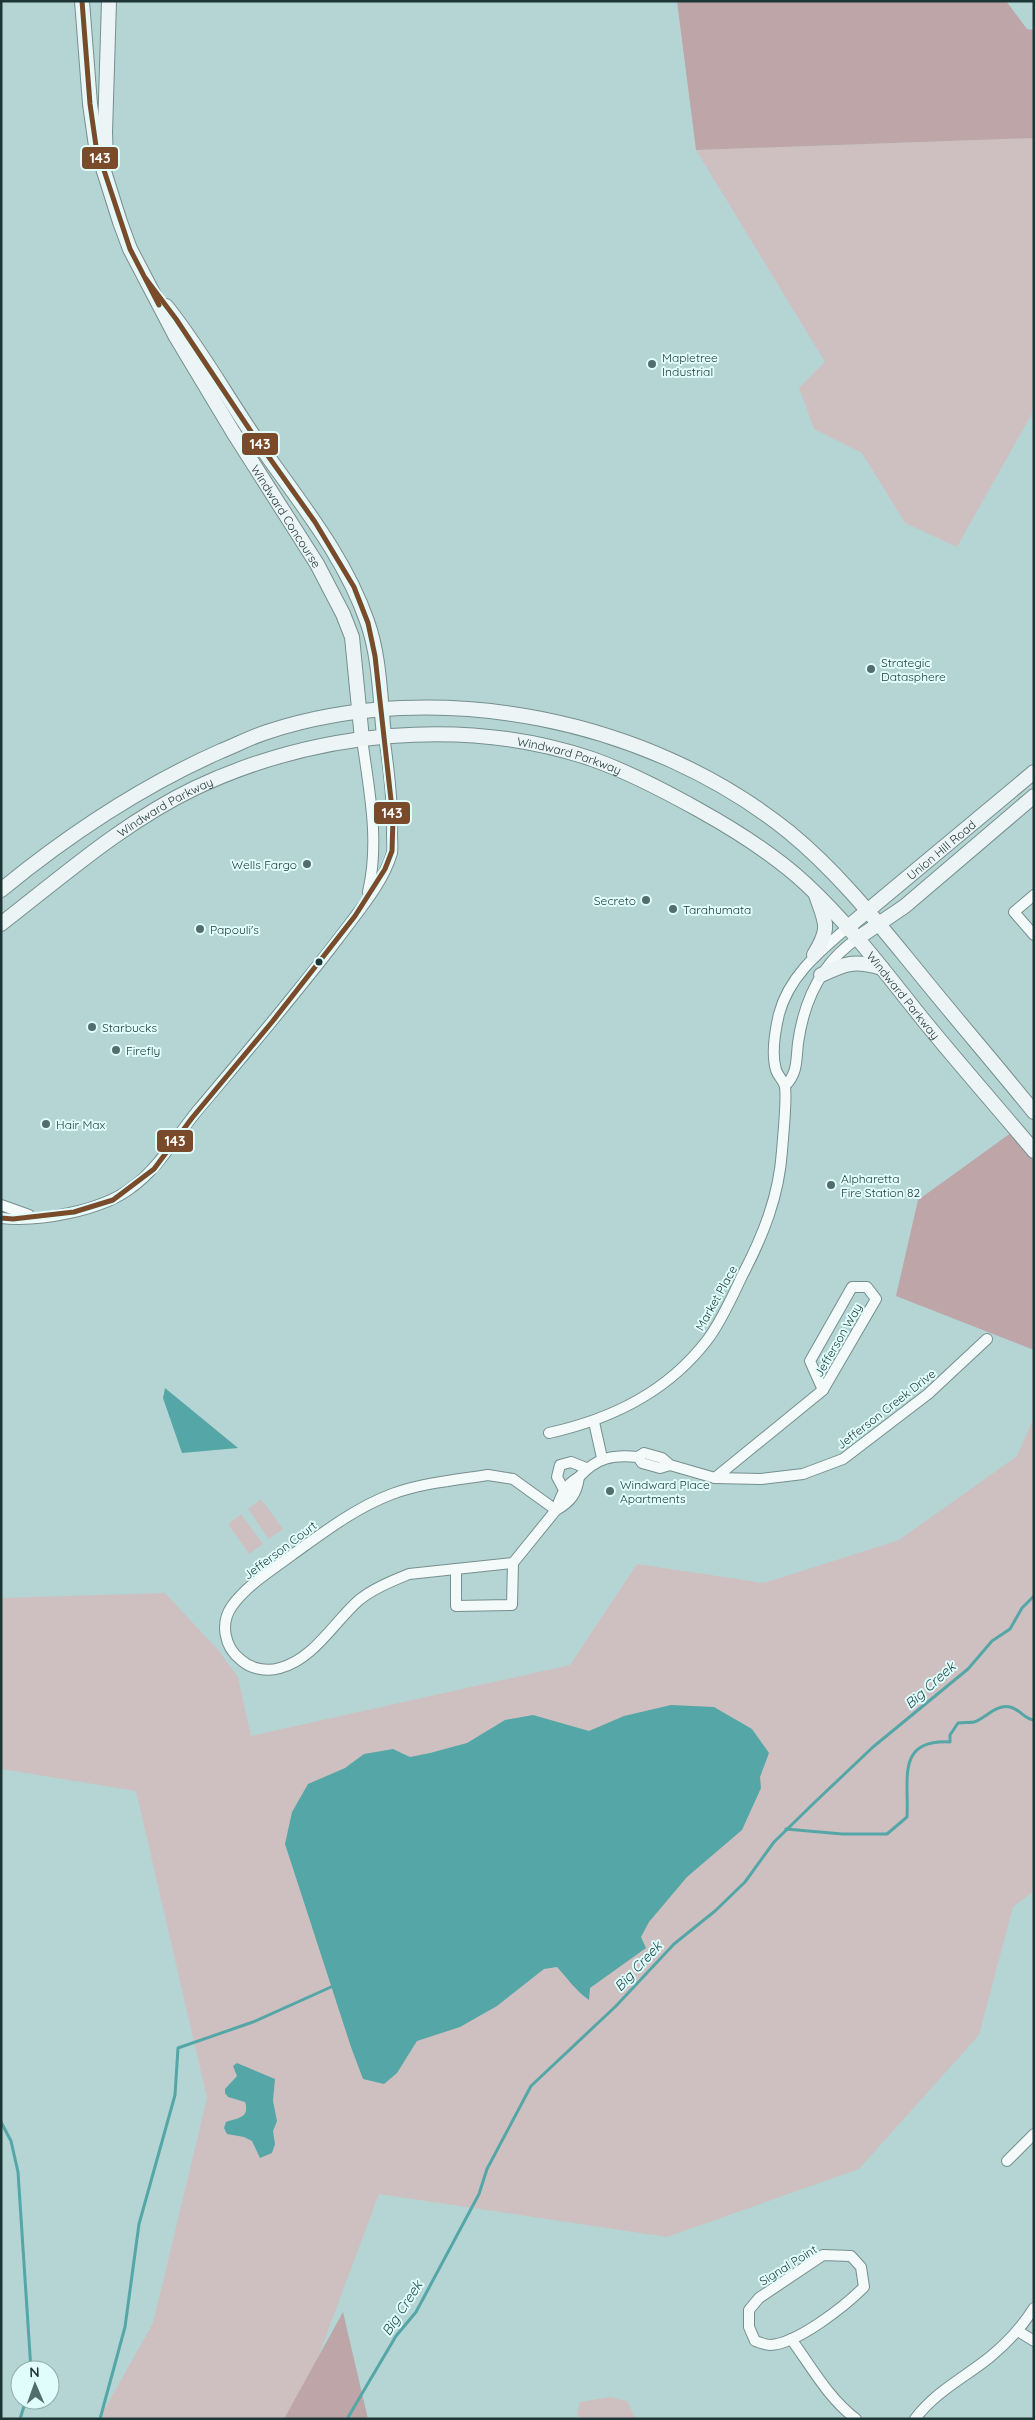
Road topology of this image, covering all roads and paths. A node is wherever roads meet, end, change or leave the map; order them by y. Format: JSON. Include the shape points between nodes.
{"nodes":[{"id":1,"x":82,"y":1,"type":"edge"},
{"id":2,"x":109,"y":1,"type":"edge"},
{"id":3,"x":107,"y":179,"type":"junction"},
{"id":4,"x":146,"y":280,"type":"junction"},
{"id":5,"x":381,"y":710,"type":"junction"},
{"id":6,"x":358,"y":713,"type":"junction"},
{"id":7,"x":384,"y":736,"type":"junction"},
{"id":8,"x":362,"y":739,"type":"junction"},
{"id":9,"x":1034,"y":772,"type":"edge"},
{"id":10,"x":1034,"y":796,"type":"edge"},
{"id":11,"x":991,"y":806,"type":"junction"},
{"id":12,"x":1006,"y":821,"type":"junction"},
{"id":13,"x":1,"y":890,"type":"edge"},
{"id":14,"x":814,"y":892,"type":"junction"},
{"id":15,"x":1034,"y":895,"type":"edge"},
{"id":16,"x":366,"y":900,"type":"junction"},
{"id":17,"x":868,"y":910,"type":"junction"},
{"id":18,"x":1,"y":924,"type":"edge"},
{"id":19,"x":879,"y":924,"type":"junction"},
{"id":20,"x":848,"y":927,"type":"junction"},
{"id":21,"x":1034,"y":935,"type":"edge"},
{"id":22,"x":858,"y":938,"type":"junction"},
{"id":23,"x":814,"y":955,"type":"junction"},
{"id":24,"x":882,"y":968,"type":"junction"},
{"id":25,"x":821,"y":975,"type":"junction"},
{"id":26,"x":785,"y":1086,"type":"junction"},
{"id":27,"x":1034,"y":1112,"type":"edge"},
{"id":28,"x":1034,"y":1151,"type":"edge"},
{"id":29,"x":1,"y":1205,"type":"edge"},
{"id":30,"x":34,"y":1217,"type":"junction"},
{"id":31,"x":1,"y":1218,"type":"edge"},
{"id":32,"x":987,"y":1339,"type":"dead end"},
{"id":33,"x":823,"y":1390,"type":"junction"},
{"id":34,"x":594,"y":1422,"type":"junction"},
{"id":35,"x":549,"y":1432,"type":"dead end"},
{"id":36,"x":602,"y":1458,"type":"junction"},
{"id":37,"x":586,"y":1468,"type":"junction"},
{"id":38,"x":579,"y":1476,"type":"junction"},
{"id":39,"x":715,"y":1478,"type":"junction"},
{"id":40,"x":564,"y":1490,"type":"junction"},
{"id":41,"x":574,"y":1495,"type":"junction"},
{"id":42,"x":556,"y":1510,"type":"junction"},
{"id":43,"x":513,"y":1563,"type":"junction"},
{"id":44,"x":456,"y":1569,"type":"junction"},
{"id":45,"x":1034,"y":2134,"type":"edge"},
{"id":46,"x":1007,"y":2161,"type":"dead end"},
{"id":47,"x":1034,"y":2308,"type":"edge"},
{"id":48,"x":1018,"y":2331,"type":"junction"},
{"id":49,"x":791,"y":2339,"type":"junction"},
{"id":50,"x":1034,"y":2341,"type":"edge"},
{"id":51,"x":856,"y":2419,"type":"edge"},
{"id":52,"x":915,"y":2419,"type":"edge"}],
"edges":[{"from":1,"to":3,"type":"main road","name":"Windward Concourse","via":[[90,104],[96,146]]},
{"from":2,"to":3,"type":"main road","name":"Windward Concourse","via":[[105,132]]},
{"from":3,"to":4,"type":"main road","name":"Windward Concourse","via":[[130,248]]},
{"from":4,"to":5,"type":"main road","name":"Windward Concourse","via":[[176,318],[315,522],[354,587],[368,622]]},
{"from":4,"to":6,"type":"main road","name":"Windward Concourse","via":[[233,432],[318,564],[343,614],[352,637]]},
{"from":5,"to":6,"type":"main road","name":"Windward Parkway"},
{"from":5,"to":7,"type":"main road","name":"Windward Concourse"},
{"from":5,"to":17,"type":"main road","name":"Windward Parkway","via":[[477,710],[521,715],[582,729],[674,762],[719,785],[768,817],[807,848]]},
{"from":6,"to":8,"type":"main road","name":"Windward Concourse"},
{"from":6,"to":13,"type":"main road","name":"Windward Parkway","via":[[290,724],[262,733],[159,780],[38,860]]},
{"from":7,"to":8,"type":"main road","name":"Windward Parkway"},
{"from":7,"to":14,"type":"main road","name":"Windward Parkway","via":[[471,736],[546,746],[593,759],[720,821]]},
{"from":7,"to":16,"type":"street","via":[[393,818],[392,851]]},
{"from":8,"to":16,"type":"street","via":[[373,832],[373,862]]},
{"from":8,"to":18,"type":"main road","name":"Windward Parkway","via":[[303,750],[196,788],[138,820]]},
{"from":9,"to":11,"type":"main road","name":"Union Hill Road"},
{"from":10,"to":12,"type":"main road","name":"Union Hill Road"},
{"from":11,"to":12,"type":"main road"},
{"from":11,"to":17,"type":"main road","name":"Union Hill Road"},
{"from":12,"to":19,"type":"main road","name":"Union Hill Road"},
{"from":14,"to":20,"type":"main road","name":"Windward Parkway"},
{"from":14,"to":23,"type":"main road","via":[[826,928]]},
{"from":15,"to":21,"type":"street","via":[[1014,912]]},
{"from":16,"to":30,"type":"street","via":[[154,1169],[113,1200],[74,1212]]},
{"from":17,"to":19,"type":"main road","name":"Windward Parkway"},
{"from":17,"to":20,"type":"main road","name":"Union Hill Road"},
{"from":19,"to":22,"type":"main road","name":"Union Hill Road"},
{"from":19,"to":27,"type":"main road","name":"Windward Parkway"},
{"from":20,"to":22,"type":"main road","name":"Windward Parkway"},
{"from":20,"to":23,"type":"street","name":"Market Place"},
{"from":22,"to":24,"type":"main road","name":"Windward Parkway"},
{"from":22,"to":25,"type":"street","name":"Market Place","via":[[840,950]]},
{"from":23,"to":26,"type":"street","name":"Market Place","via":[[789,988],[779,1013],[774,1062]]},
{"from":24,"to":25,"type":"main road","via":[[852,962]]},
{"from":24,"to":28,"type":"main road","name":"Windward Parkway"},
{"from":25,"to":26,"type":"street","name":"Market Place","via":[[806,1003],[796,1071]]},
{"from":26,"to":34,"type":"street","name":"Market Place","via":[[781,1165],[773,1206],[727,1307],[709,1338],[665,1383],[643,1399]]},
{"from":29,"to":30,"type":"street"},
{"from":30,"to":31,"type":"street"},
{"from":32,"to":39,"type":"street","name":"Jefferson Creek Drive","via":[[928,1394],[843,1459],[804,1474],[761,1479]]},
{"from":33,"to":33,"type":"street","name":"Jefferson Way","via":[[876,1299],[867,1287],[852,1287],[810,1361]]},
{"from":33,"to":39,"type":"street","name":"Jefferson Way"},
{"from":34,"to":35,"type":"street","name":"Market Place"},
{"from":34,"to":36,"type":"street"},
{"from":36,"to":37,"type":"street"},
{"from":36,"to":39,"type":"street","name":"Jefferson Creek Drive","via":[[638,1457],[644,1453],[660,1468],[670,1465]]},
{"from":37,"to":38,"type":"street"},
{"from":37,"to":40,"type":"street","via":[[571,1462],[560,1465],[557,1477]]},
{"from":38,"to":40,"type":"street"},
{"from":38,"to":41,"type":"street"},
{"from":40,"to":41,"type":"street"},
{"from":40,"to":42,"type":"street"},
{"from":41,"to":42,"type":"street","via":[[569,1503]]},
{"from":42,"to":43,"type":"street"},
{"from":42,"to":44,"type":"street","name":"Jefferson Court","via":[[513,1479],[500,1476],[446,1481],[393,1494],[345,1518],[259,1579],[232,1606],[225,1621],[225,1634],[238,1659],[249,1666],[278,1669],[308,1652],[370,1592],[409,1574]]},
{"from":43,"to":44,"type":"street","name":"Jefferson Court"},
{"from":43,"to":44,"type":"street","via":[[512,1605],[456,1606]]},
{"from":45,"to":46,"type":"street"},
{"from":47,"to":48,"type":"street"},
{"from":48,"to":50,"type":"street"},
{"from":48,"to":52,"type":"street","via":[[990,2357],[939,2394]]},
{"from":49,"to":49,"type":"street","name":"Signal Point","via":[[769,2345],[755,2341],[749,2327],[749,2310],[758,2298],[823,2255],[851,2256],[861,2267],[864,2287],[850,2301]]},
{"from":49,"to":51,"type":"street","via":[[815,2374]]}]}
